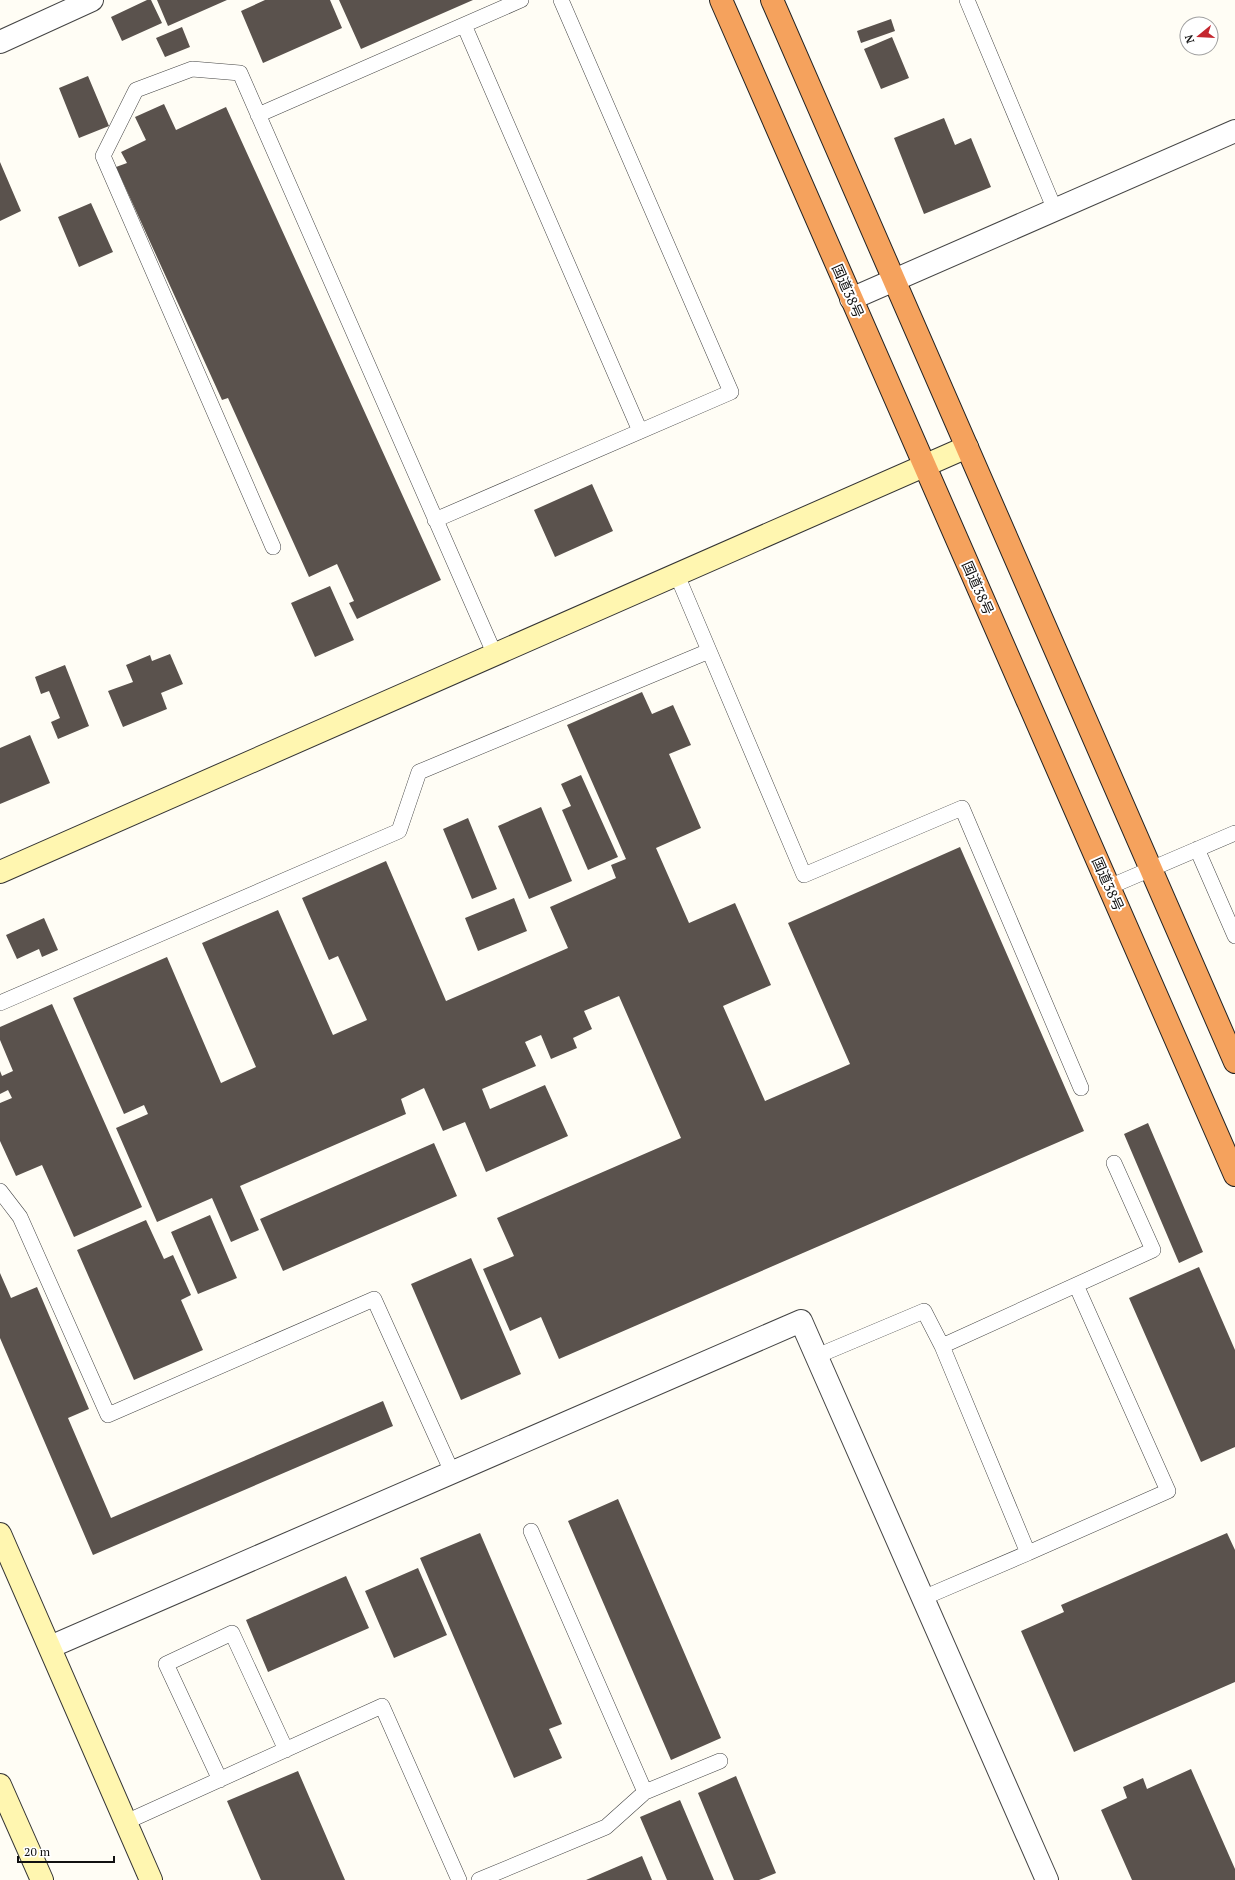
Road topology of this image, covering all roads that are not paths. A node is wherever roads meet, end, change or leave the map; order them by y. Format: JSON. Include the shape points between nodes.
{"nodes":[{"id":1,"x":92,"y":0,"type":"edge"},
{"id":2,"x":521,"y":0,"type":"edge"},
{"id":3,"x":561,"y":0,"type":"edge"},
{"id":4,"x":721,"y":0,"type":"edge"},
{"id":5,"x":772,"y":0,"type":"edge"},
{"id":6,"x":967,"y":0,"type":"edge"},
{"id":7,"x":464,"y":25,"type":"junction"},
{"id":8,"x":0,"y":42,"type":"edge"},
{"id":9,"x":258,"y":115,"type":"junction"},
{"id":10,"x":1235,"y":131,"type":"edge"},
{"id":11,"x":1055,"y":210,"type":"junction"},
{"id":12,"x":894,"y":280,"type":"junction"},
{"id":13,"x":851,"y":299,"type":"junction"},
{"id":14,"x":640,"y":431,"type":"junction"},
{"id":15,"x":967,"y":447,"type":"junction"},
{"id":16,"x":925,"y":467,"type":"junction"},
{"id":17,"x":435,"y":520,"type":"junction"},
{"id":18,"x":273,"y":547,"type":"dead end"},
{"id":19,"x":677,"y":575,"type":"junction"},
{"id":20,"x":709,"y":651,"type":"junction"},
{"id":21,"x":495,"y":655,"type":"junction"},
{"id":22,"x":1235,"y":833,"type":"edge"},
{"id":23,"x":1197,"y":849,"type":"junction"},
{"id":24,"x":1151,"y":869,"type":"junction"},
{"id":25,"x":0,"y":872,"type":"edge"},
{"id":26,"x":1109,"y":887,"type":"junction"},
{"id":27,"x":1235,"y":936,"type":"edge"},
{"id":28,"x":0,"y":1003,"type":"edge"},
{"id":29,"x":1235,"y":1062,"type":"edge"},
{"id":30,"x":1081,"y":1088,"type":"dead end"},
{"id":31,"x":1114,"y":1163,"type":"dead end"},
{"id":32,"x":1235,"y":1175,"type":"edge"},
{"id":33,"x":0,"y":1191,"type":"edge"},
{"id":34,"x":1076,"y":1285,"type":"junction"},
{"id":35,"x":942,"y":1346,"type":"junction"},
{"id":36,"x":817,"y":1356,"type":"junction"},
{"id":37,"x":452,"y":1472,"type":"junction"},
{"id":38,"x":532,"y":1531,"type":"dead end"},
{"id":39,"x":0,"y":1534,"type":"edge"},
{"id":40,"x":1028,"y":1553,"type":"junction"},
{"id":41,"x":923,"y":1598,"type":"junction"},
{"id":42,"x":50,"y":1647,"type":"junction"},
{"id":43,"x":286,"y":1750,"type":"junction"},
{"id":44,"x":720,"y":1761,"type":"dead end"},
{"id":45,"x":220,"y":1780,"type":"junction"},
{"id":46,"x":0,"y":1785,"type":"edge"},
{"id":47,"x":645,"y":1792,"type":"junction"},
{"id":48,"x":126,"y":1822,"type":"junction"},
{"id":49,"x":42,"y":1880,"type":"edge"},
{"id":50,"x":151,"y":1880,"type":"edge"},
{"id":51,"x":459,"y":1880,"type":"edge"},
{"id":52,"x":479,"y":1880,"type":"edge"},
{"id":53,"x":1047,"y":1880,"type":"edge"}],
"edges":[{"from":1,"to":8,"type":"street"},
{"from":2,"to":7,"type":"lane"},
{"from":3,"to":14,"type":"lane","via":[[731,392]]},
{"from":4,"to":13,"type":"highway","name":"国道38号"},
{"from":5,"to":12,"type":"highway"},
{"from":6,"to":11,"type":"lane"},
{"from":7,"to":9,"type":"lane"},
{"from":7,"to":14,"type":"lane"},
{"from":9,"to":17,"type":"lane"},
{"from":9,"to":18,"type":"lane","via":[[240,73],[192,69],[136,90],[103,156]]},
{"from":10,"to":11,"type":"street"},
{"from":11,"to":12,"type":"street"},
{"from":12,"to":13,"type":"street"},
{"from":12,"to":15,"type":"highway"},
{"from":13,"to":16,"type":"highway","name":"国道38号"},
{"from":14,"to":17,"type":"lane"},
{"from":15,"to":16,"type":"street"},
{"from":15,"to":24,"type":"highway"},
{"from":16,"to":19,"type":"street"},
{"from":16,"to":26,"type":"highway","name":"国道38号"},
{"from":17,"to":21,"type":"lane"},
{"from":19,"to":20,"type":"lane"},
{"from":19,"to":21,"type":"street"},
{"from":20,"to":28,"type":"lane","via":[[419,772],[399,831]]},
{"from":20,"to":30,"type":"lane","via":[[804,875],[962,808]]},
{"from":21,"to":25,"type":"street"},
{"from":22,"to":23,"type":"lane"},
{"from":23,"to":24,"type":"lane"},
{"from":23,"to":27,"type":"lane"},
{"from":24,"to":26,"type":"lane"},
{"from":24,"to":29,"type":"highway"},
{"from":26,"to":32,"type":"highway","name":"国道38号"},
{"from":31,"to":34,"type":"lane","via":[[1153,1250]]},
{"from":33,"to":37,"type":"lane","via":[[20,1216],[108,1415],[374,1299]]},
{"from":34,"to":35,"type":"lane"},
{"from":34,"to":40,"type":"lane","via":[[1168,1492]]},
{"from":35,"to":36,"type":"lane","via":[[924,1310]]},
{"from":35,"to":40,"type":"lane"},
{"from":36,"to":37,"type":"street","via":[[801,1321]]},
{"from":36,"to":41,"type":"street"},
{"from":37,"to":42,"type":"street"},
{"from":38,"to":47,"type":"lane"},
{"from":39,"to":42,"type":"street"},
{"from":40,"to":41,"type":"lane"},
{"from":41,"to":53,"type":"street"},
{"from":42,"to":48,"type":"street"},
{"from":43,"to":45,"type":"lane"},
{"from":43,"to":45,"type":"lane","via":[[232,1633],[166,1664]]},
{"from":43,"to":51,"type":"lane","via":[[382,1706]]},
{"from":44,"to":47,"type":"lane"},
{"from":45,"to":48,"type":"lane"},
{"from":46,"to":49,"type":"street"},
{"from":47,"to":52,"type":"lane","via":[[606,1827]]},
{"from":48,"to":50,"type":"street"}]}
